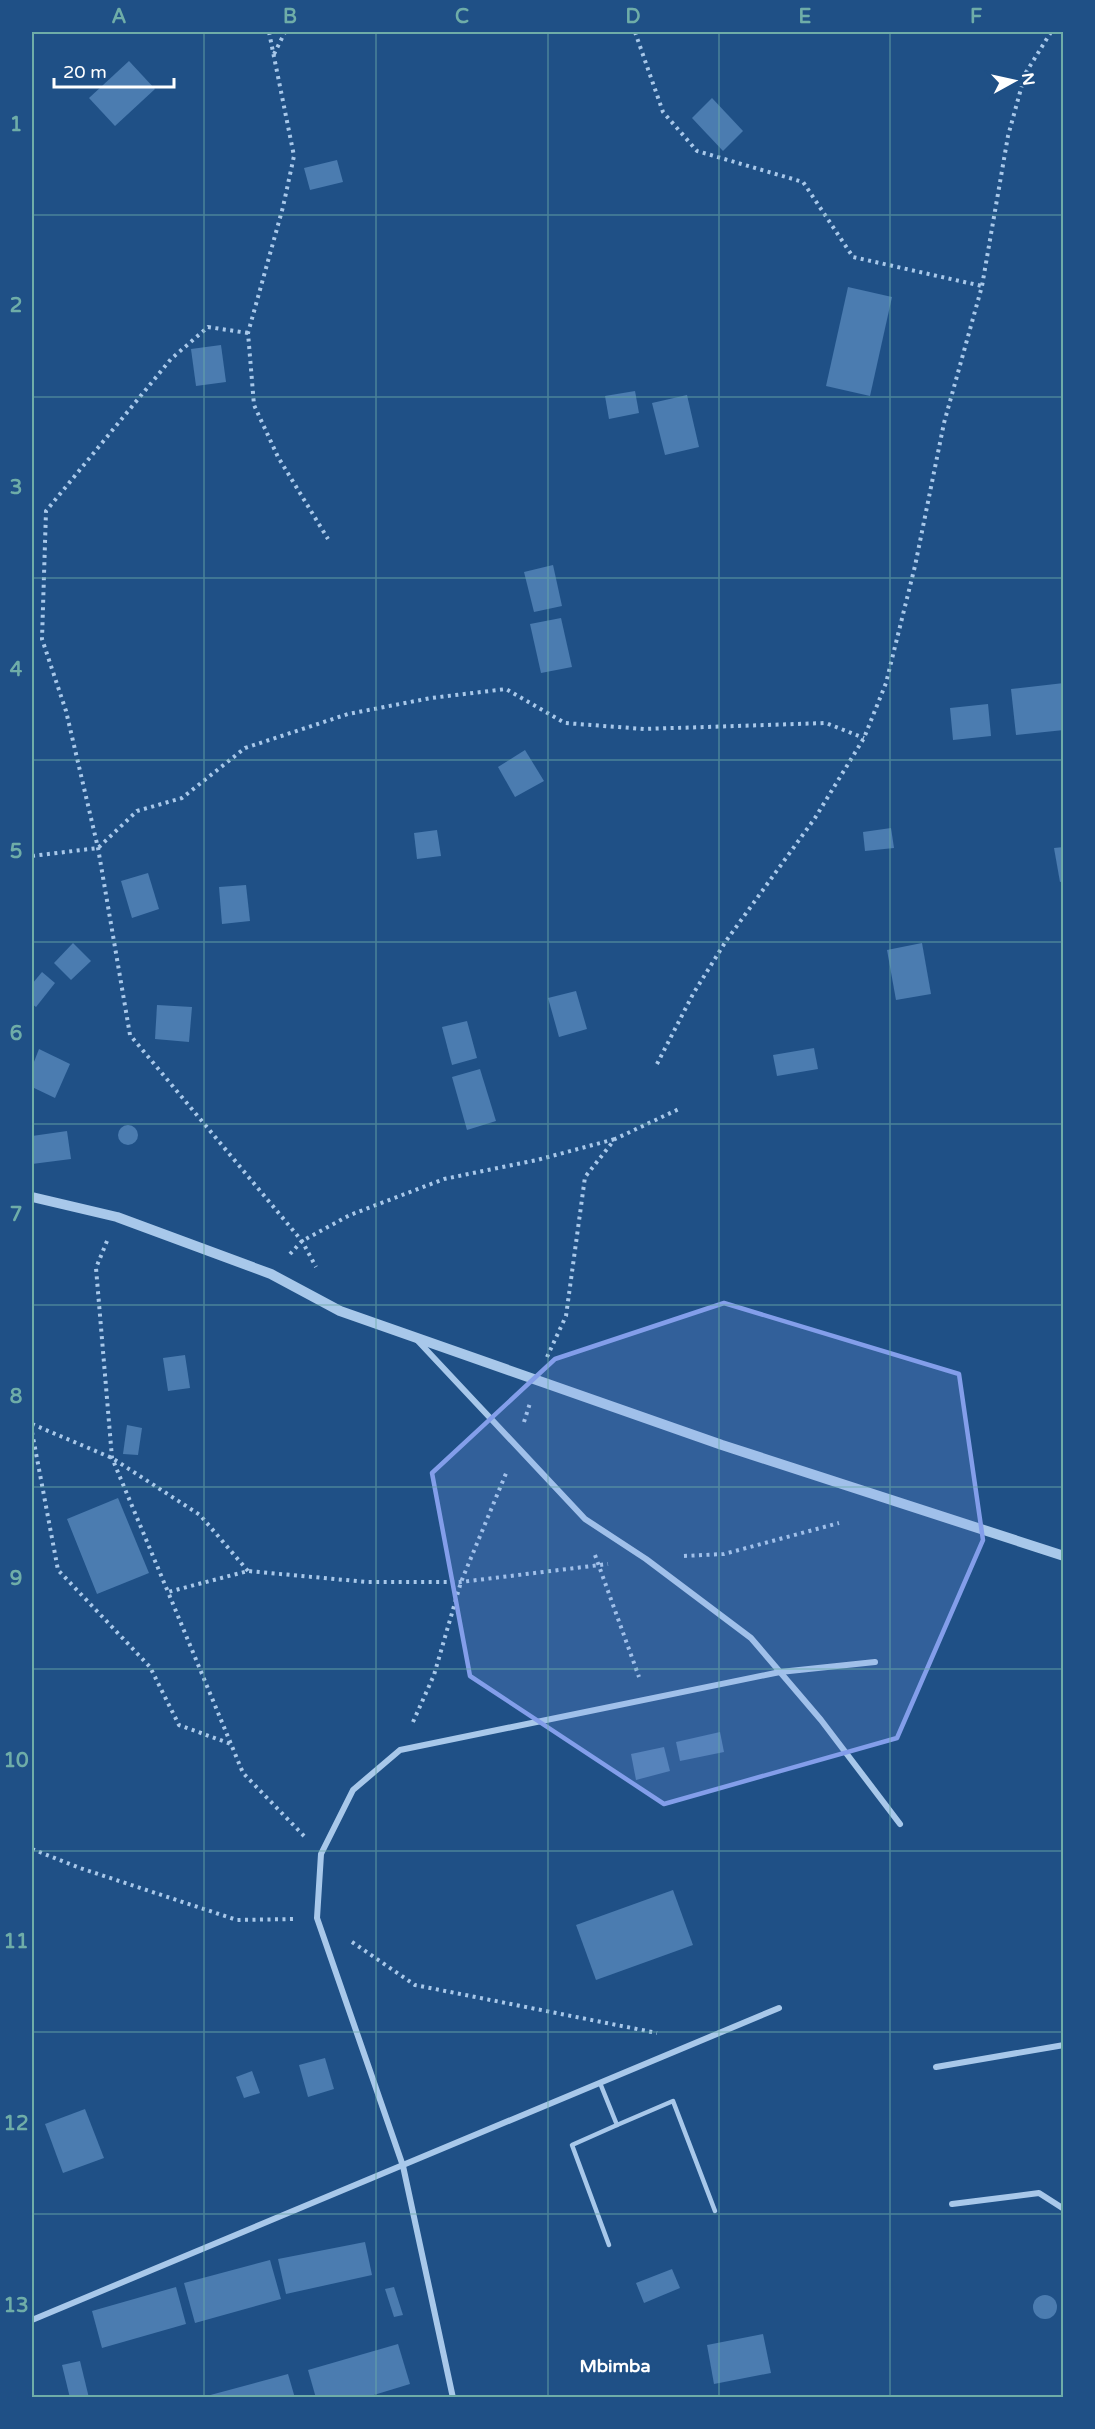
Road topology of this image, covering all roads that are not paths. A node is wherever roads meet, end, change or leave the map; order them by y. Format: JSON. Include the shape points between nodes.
{"nodes":[{"id":1,"x":32,"y":1197,"type":"edge"},
{"id":2,"x":413,"y":1336,"type":"junction"},
{"id":3,"x":1064,"y":1556,"type":"edge"},
{"id":4,"x":875,"y":1662,"type":"dead end"},
{"id":5,"x":780,"y":1672,"type":"junction"},
{"id":6,"x":900,"y":1824,"type":"dead end"},
{"id":7,"x":779,"y":2008,"type":"dead end"},
{"id":8,"x":1064,"y":2045,"type":"edge"},
{"id":9,"x":936,"y":2067,"type":"dead end"},
{"id":10,"x":600,"y":2084,"type":"junction"},
{"id":11,"x":617,"y":2125,"type":"junction"},
{"id":12,"x":403,"y":2166,"type":"junction"},
{"id":13,"x":952,"y":2204,"type":"dead end"},
{"id":14,"x":1064,"y":2209,"type":"edge"},
{"id":15,"x":715,"y":2211,"type":"dead end"},
{"id":16,"x":609,"y":2245,"type":"dead end"},
{"id":17,"x":32,"y":2320,"type":"edge"},
{"id":18,"x":453,"y":2397,"type":"edge"}],
"edges":[{"from":1,"to":2,"type":"street","via":[[117,1217],[271,1274],[340,1311]]},
{"from":2,"to":3,"type":"street","via":[[722,1445]]},
{"from":2,"to":5,"type":"street","via":[[585,1519],[646,1559],[751,1638]]},
{"from":4,"to":5,"type":"street"},
{"from":5,"to":6,"type":"street","via":[[822,1720]]},
{"from":5,"to":12,"type":"street","via":[[400,1750],[353,1790],[321,1854],[317,1918]]},
{"from":7,"to":10,"type":"street"},
{"from":8,"to":9,"type":"street"},
{"from":10,"to":11,"type":"lane"},
{"from":10,"to":12,"type":"street"},
{"from":11,"to":15,"type":"lane","via":[[672,2101]]},
{"from":11,"to":16,"type":"lane","via":[[572,2145]]},
{"from":12,"to":17,"type":"street"},
{"from":12,"to":18,"type":"street"},
{"from":13,"to":14,"type":"street","via":[[1039,2193]]}]}
